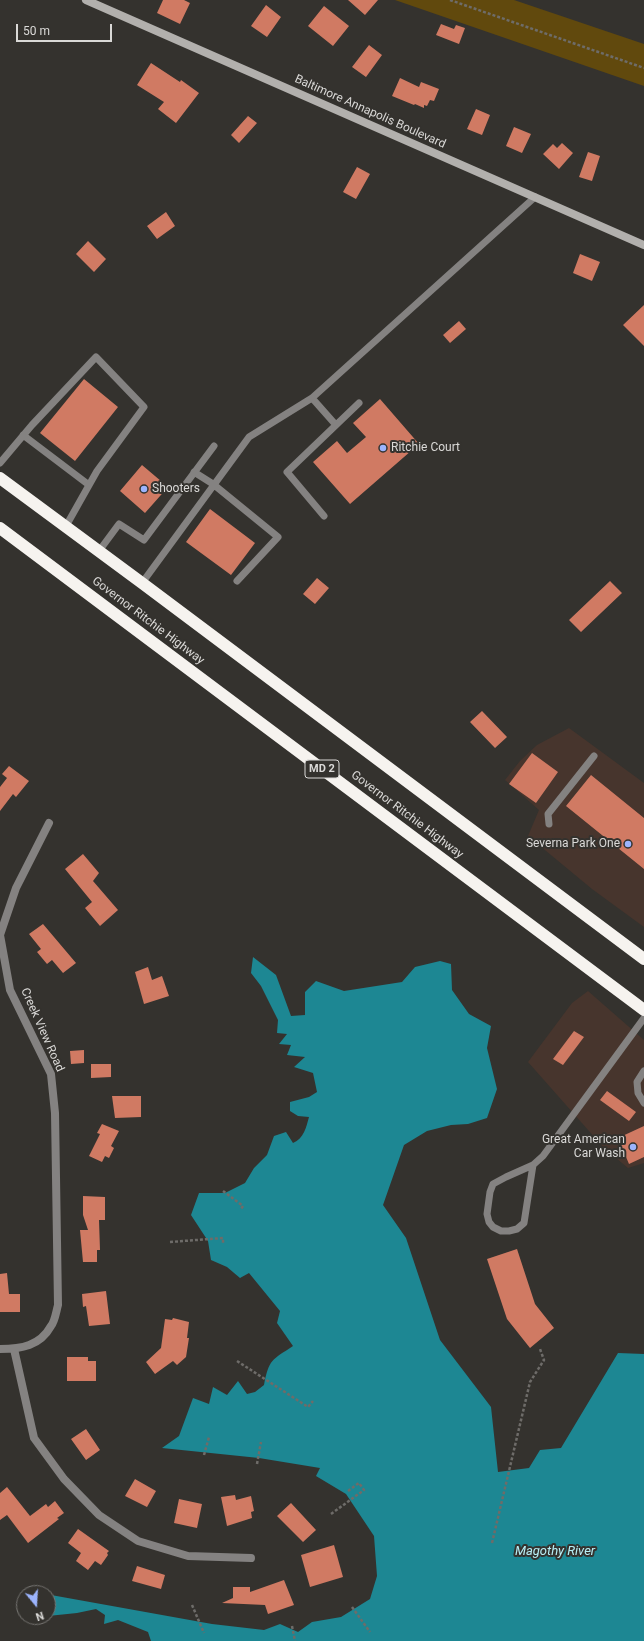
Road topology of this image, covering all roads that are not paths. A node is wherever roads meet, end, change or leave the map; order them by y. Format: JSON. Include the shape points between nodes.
{"nodes":[{"id":1,"x":86,"y":0,"type":"edge"},
{"id":2,"x":535,"y":197,"type":"junction"},
{"id":3,"x":644,"y":245,"type":"edge"},
{"id":4,"x":312,"y":398,"type":"junction"},
{"id":5,"x":359,"y":402,"type":"dead end"},
{"id":6,"x":335,"y":424,"type":"junction"},
{"id":7,"x":23,"y":435,"type":"junction"},
{"id":8,"x":214,"y":446,"type":"dead end"},
{"id":9,"x":0,"y":463,"type":"edge"},
{"id":10,"x":194,"y":472,"type":"junction"},
{"id":11,"x":0,"y":478,"type":"edge"},
{"id":12,"x":213,"y":484,"type":"junction"},
{"id":13,"x":88,"y":485,"type":"junction"},
{"id":14,"x":324,"y":516,"type":"dead end"},
{"id":15,"x":66,"y":526,"type":"junction"},
{"id":16,"x":0,"y":528,"type":"edge"},
{"id":17,"x":99,"y":551,"type":"junction"},
{"id":18,"x":237,"y":581,"type":"dead end"},
{"id":19,"x":142,"y":583,"type":"junction"},
{"id":20,"x":594,"y":756,"type":"dead end"},
{"id":21,"x":49,"y":823,"type":"dead end"},
{"id":22,"x":549,"y":824,"type":"dead end"},
{"id":23,"x":644,"y":959,"type":"edge"},
{"id":24,"x":644,"y":1010,"type":"edge"},
{"id":25,"x":644,"y":1018,"type":"edge"},
{"id":26,"x":644,"y":1071,"type":"edge"},
{"id":27,"x":644,"y":1103,"type":"edge"},
{"id":28,"x":533,"y":1165,"type":"junction"},
{"id":29,"x":0,"y":1349,"type":"edge"},
{"id":30,"x":14,"y":1349,"type":"junction"},
{"id":31,"x":251,"y":1558,"type":"dead end"}],
"edges":[{"from":1,"to":2,"type":"street","name":"Baltimore Annapolis Boulevard"},
{"from":2,"to":3,"type":"street","name":"Baltimore Annapolis Boulevard"},
{"from":2,"to":4,"type":"lane"},
{"from":4,"to":6,"type":"lane"},
{"from":4,"to":12,"type":"lane","via":[[249,437]]},
{"from":5,"to":6,"type":"lane"},
{"from":6,"to":14,"type":"lane","via":[[287,472]]},
{"from":7,"to":9,"type":"lane"},
{"from":7,"to":13,"type":"lane"},
{"from":7,"to":13,"type":"lane","via":[[96,357],[144,407]]},
{"from":8,"to":10,"type":"lane"},
{"from":10,"to":12,"type":"lane"},
{"from":10,"to":17,"type":"lane","via":[[144,540],[119,524]]},
{"from":11,"to":15,"type":"highway"},
{"from":12,"to":18,"type":"lane","via":[[278,536]]},
{"from":12,"to":19,"type":"lane"},
{"from":13,"to":15,"type":"lane"},
{"from":15,"to":17,"type":"highway"},
{"from":16,"to":24,"type":"highway","name":"Governor Ritchie Highway","number":"MD 2"},
{"from":17,"to":19,"type":"highway"},
{"from":19,"to":23,"type":"highway"},
{"from":20,"to":22,"type":"lane","via":[[548,814]]},
{"from":21,"to":30,"type":"street","name":"Creek View Road","via":[[16,888],[0,934],[10,990],[51,1074],[55,1113],[58,1305],[52,1326],[39,1342]]},
{"from":25,"to":28,"type":"lane","via":[[551,1146]]},
{"from":26,"to":27,"type":"lane","via":[[637,1082],[638,1093]]},
{"from":28,"to":28,"type":"lane","via":[[494,1184],[490,1192],[487,1214],[493,1227],[509,1231],[524,1223]]},
{"from":29,"to":30,"type":"street","name":"Creek View Road"},
{"from":30,"to":31,"type":"street","via":[[34,1438],[64,1479],[99,1515],[138,1541],[188,1556]]}]}
